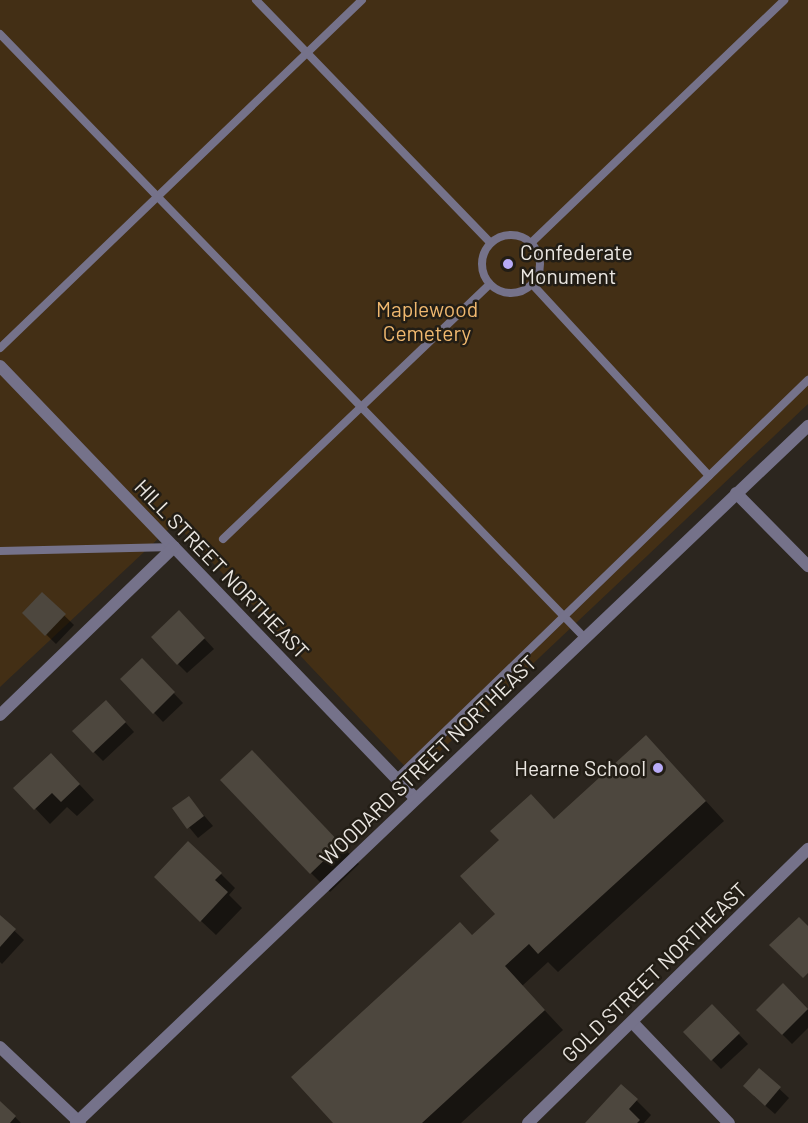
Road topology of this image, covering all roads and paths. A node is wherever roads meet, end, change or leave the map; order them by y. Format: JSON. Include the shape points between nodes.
{"nodes":[{"id":1,"x":256,"y":0,"type":"edge"},
{"id":2,"x":362,"y":0,"type":"edge"},
{"id":3,"x":784,"y":0,"type":"edge"},
{"id":4,"x":0,"y":34,"type":"edge"},
{"id":5,"x":307,"y":53,"type":"junction"},
{"id":6,"x":157,"y":196,"type":"junction"},
{"id":7,"x":491,"y":243,"type":"junction"},
{"id":8,"x":531,"y":243,"type":"junction"},
{"id":9,"x":490,"y":284,"type":"junction"},
{"id":10,"x":532,"y":284,"type":"junction"},
{"id":11,"x":0,"y":348,"type":"edge"},
{"id":12,"x":0,"y":366,"type":"edge"},
{"id":13,"x":808,"y":380,"type":"edge"},
{"id":14,"x":361,"y":407,"type":"junction"},
{"id":15,"x":808,"y":426,"type":"edge"},
{"id":16,"x":709,"y":477,"type":"junction"},
{"id":17,"x":736,"y":493,"type":"junction"},
{"id":18,"x":223,"y":539,"type":"dead end"},
{"id":19,"x":174,"y":548,"type":"junction"},
{"id":20,"x":0,"y":551,"type":"edge"},
{"id":21,"x":808,"y":566,"type":"edge"},
{"id":22,"x":565,"y":616,"type":"junction"},
{"id":23,"x":584,"y":637,"type":"junction"},
{"id":24,"x":0,"y":716,"type":"edge"},
{"id":25,"x":396,"y":779,"type":"junction"},
{"id":26,"x":415,"y":798,"type":"junction"},
{"id":27,"x":808,"y":849,"type":"edge"},
{"id":28,"x":632,"y":1022,"type":"junction"},
{"id":29,"x":0,"y":1047,"type":"edge"},
{"id":30,"x":78,"y":1122,"type":"edge"},
{"id":31,"x":528,"y":1123,"type":"edge"},
{"id":32,"x":729,"y":1123,"type":"edge"}],
"edges":[{"from":1,"to":5,"type":"lane"},
{"from":2,"to":5,"type":"lane"},
{"from":3,"to":8,"type":"lane"},
{"from":4,"to":6,"type":"lane"},
{"from":5,"to":6,"type":"lane"},
{"from":5,"to":7,"type":"lane"},
{"from":6,"to":11,"type":"lane"},
{"from":6,"to":14,"type":"lane"},
{"from":7,"to":8,"type":"lane","via":[[513,235]]},
{"from":7,"to":9,"type":"lane","via":[[482,263]]},
{"from":8,"to":10,"type":"lane","via":[[540,260]]},
{"from":9,"to":10,"type":"lane","via":[[510,293]]},
{"from":9,"to":14,"type":"lane"},
{"from":10,"to":16,"type":"lane"},
{"from":12,"to":19,"type":"street","name":"HILL STREET NORTHEAST"},
{"from":13,"to":16,"type":"lane"},
{"from":14,"to":18,"type":"lane"},
{"from":14,"to":22,"type":"lane"},
{"from":15,"to":17,"type":"street","name":"WOODARD STREET NORTHEAST"},
{"from":16,"to":22,"type":"lane"},
{"from":17,"to":21,"type":"street"},
{"from":17,"to":23,"type":"street","name":"WOODARD STREET NORTHEAST"},
{"from":19,"to":20,"type":"lane"},
{"from":19,"to":24,"type":"street"},
{"from":19,"to":25,"type":"street","name":"HILL STREET NORTHEAST"},
{"from":22,"to":23,"type":"lane"},
{"from":22,"to":25,"type":"lane"},
{"from":23,"to":26,"type":"street","name":"WOODARD STREET NORTHEAST"},
{"from":25,"to":26,"type":"street","name":"HILL STREET NORTHEAST"},
{"from":26,"to":30,"type":"street","name":"WOODARD STREET NORTHEAST"},
{"from":27,"to":28,"type":"street","name":"GOLD STREET NORTHEAST"},
{"from":28,"to":31,"type":"street","name":"GOLD STREET NORTHEAST"},
{"from":28,"to":32,"type":"street"},
{"from":29,"to":30,"type":"street"}]}
